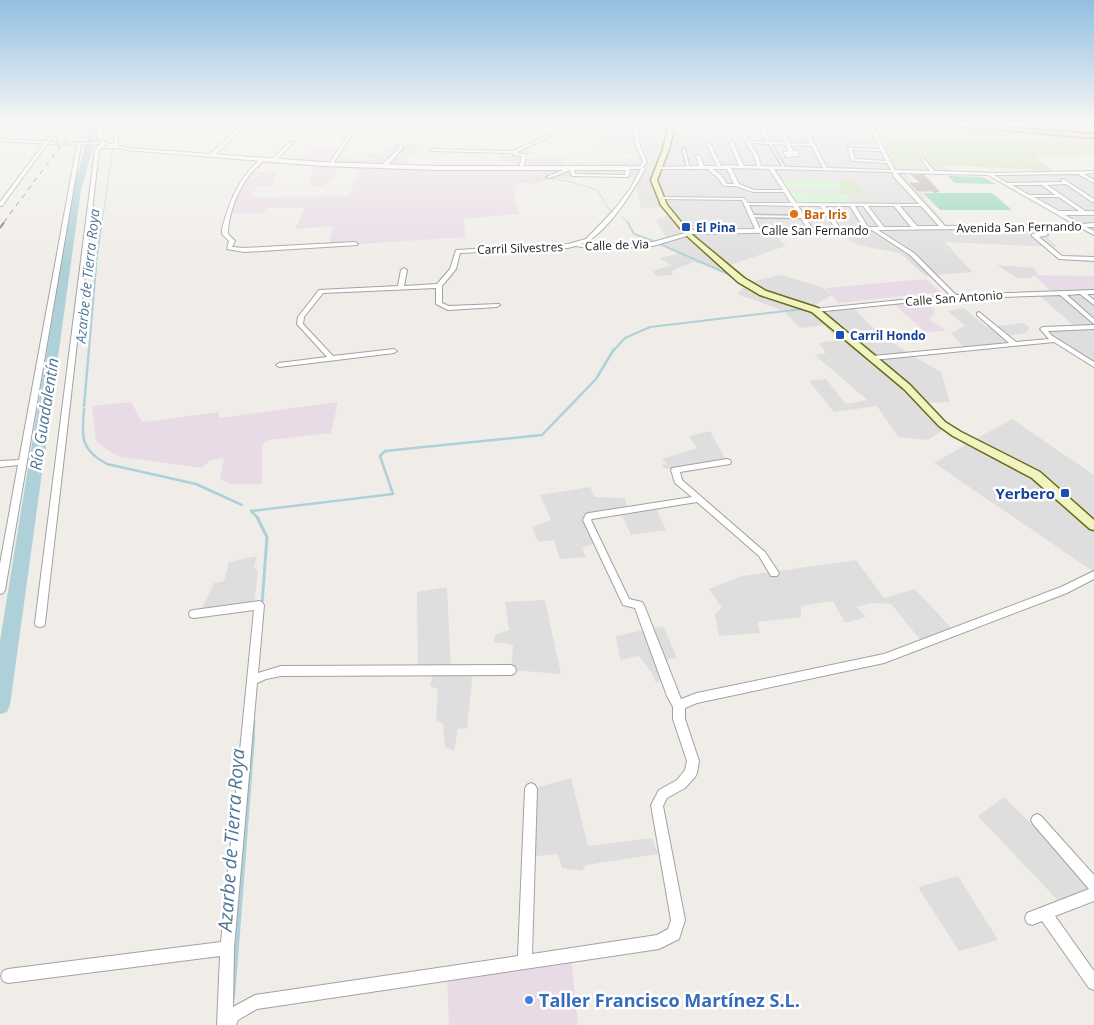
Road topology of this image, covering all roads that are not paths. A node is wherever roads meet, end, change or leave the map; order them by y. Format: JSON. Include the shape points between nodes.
{"nodes":[{"id":1,"x":25,"y":172,"type":"edge"},
{"id":2,"x":76,"y":172,"type":"edge"},
{"id":3,"x":94,"y":172,"type":"edge"},
{"id":4,"x":248,"y":172,"type":"edge"},
{"id":5,"x":562,"y":172,"type":"edge"},
{"id":6,"x":642,"y":172,"type":"edge"},
{"id":7,"x":657,"y":172,"type":"edge"},
{"id":8,"x":712,"y":172,"type":"edge"},
{"id":9,"x":731,"y":172,"type":"edge"},
{"id":10,"x":773,"y":172,"type":"edge"},
{"id":11,"x":893,"y":172,"type":"joint"},
{"id":12,"x":1053,"y":172,"type":"junction"},
{"id":13,"x":1078,"y":172,"type":"junction"},
{"id":14,"x":1094,"y":172,"type":"edge"},
{"id":15,"x":934,"y":173,"type":"joint"},
{"id":16,"x":987,"y":174,"type":"junction"},
{"id":17,"x":548,"y":177,"type":"dead end"},
{"id":18,"x":1094,"y":182,"type":"edge"},
{"id":19,"x":1068,"y":183,"type":"junction"},
{"id":20,"x":1005,"y":184,"type":"junction"},
{"id":21,"x":1042,"y":184,"type":"junction"},
{"id":22,"x":738,"y":185,"type":"junction"},
{"id":23,"x":785,"y":191,"type":"junction"},
{"id":24,"x":1086,"y":195,"type":"junction"},
{"id":25,"x":1094,"y":195,"type":"edge"},
{"id":26,"x":1028,"y":196,"type":"junction"},
{"id":27,"x":1060,"y":196,"type":"junction"},
{"id":28,"x":661,"y":198,"type":"junction"},
{"id":29,"x":1094,"y":201,"type":"edge"},
{"id":30,"x":746,"y":202,"type":"junction"},
{"id":31,"x":793,"y":204,"type":"junction"},
{"id":32,"x":822,"y":204,"type":"junction"},
{"id":33,"x":0,"y":205,"type":"edge"},
{"id":34,"x":852,"y":205,"type":"junction"},
{"id":35,"x":865,"y":205,"type":"junction"},
{"id":36,"x":896,"y":205,"type":"junction"},
{"id":37,"x":922,"y":205,"type":"junction"},
{"id":38,"x":1058,"y":213,"type":"junction"},
{"id":39,"x":1084,"y":213,"type":"junction"},
{"id":40,"x":1094,"y":213,"type":"edge"},
{"id":41,"x":752,"y":216,"type":"junction"},
{"id":42,"x":802,"y":217,"type":"junction"},
{"id":43,"x":1080,"y":225,"type":"junction"},
{"id":44,"x":1094,"y":225,"type":"edge"},
{"id":45,"x":1035,"y":226,"type":"junction"},
{"id":46,"x":944,"y":228,"type":"junction"},
{"id":47,"x":916,"y":229,"type":"junction"},
{"id":48,"x":758,"y":230,"type":"junction"},
{"id":49,"x":811,"y":230,"type":"junction"},
{"id":50,"x":839,"y":230,"type":"junction"},
{"id":51,"x":867,"y":230,"type":"junction"},
{"id":52,"x":874,"y":230,"type":"junction"},
{"id":53,"x":883,"y":230,"type":"junction"},
{"id":54,"x":687,"y":233,"type":"junction"},
{"id":55,"x":1094,"y":233,"type":"edge"},
{"id":56,"x":355,"y":244,"type":"dead end"},
{"id":57,"x":574,"y":245,"type":"junction"},
{"id":58,"x":1094,"y":259,"type":"edge"},
{"id":59,"x":404,"y":270,"type":"dead end"},
{"id":60,"x":439,"y":286,"type":"junction"},
{"id":61,"x":401,"y":287,"type":"junction"},
{"id":62,"x":1081,"y":292,"type":"junction"},
{"id":63,"x":1094,"y":292,"type":"edge"},
{"id":64,"x":1061,"y":293,"type":"junction"},
{"id":65,"x":955,"y":297,"type":"junction"},
{"id":66,"x":1094,"y":303,"type":"edge"},
{"id":67,"x":498,"y":305,"type":"dead end"},
{"id":68,"x":815,"y":310,"type":"junction"},
{"id":69,"x":979,"y":314,"type":"dead end"},
{"id":70,"x":1094,"y":322,"type":"edge"},
{"id":71,"x":1094,"y":327,"type":"edge"},
{"id":72,"x":1056,"y":340,"type":"junction"},
{"id":73,"x":1016,"y":345,"type":"junction"},
{"id":74,"x":394,"y":351,"type":"dead end"},
{"id":75,"x":873,"y":358,"type":"junction"},
{"id":76,"x":332,"y":359,"type":"junction"},
{"id":77,"x":1093,"y":364,"type":"edge"},
{"id":78,"x":279,"y":366,"type":"dead end"},
{"id":79,"x":22,"y":462,"type":"junction"},
{"id":80,"x":727,"y":462,"type":"dead end"},
{"id":81,"x":0,"y":464,"type":"edge"},
{"id":82,"x":699,"y":499,"type":"junction"},
{"id":83,"x":1094,"y":526,"type":"edge"},
{"id":84,"x":774,"y":573,"type":"dead end"},
{"id":85,"x":1094,"y":575,"type":"edge"},
{"id":86,"x":0,"y":590,"type":"edge"},
{"id":87,"x":194,"y":614,"type":"dead end"},
{"id":88,"x":40,"y":623,"type":"dead end"},
{"id":89,"x":511,"y":670,"type":"dead end"},
{"id":90,"x":253,"y":680,"type":"junction"},
{"id":91,"x":679,"y":706,"type":"junction"},
{"id":92,"x":532,"y":789,"type":"dead end"},
{"id":93,"x":1036,"y":820,"type":"dead end"},
{"id":94,"x":1094,"y":885,"type":"edge"},
{"id":95,"x":1094,"y":894,"type":"edge"},
{"id":96,"x":226,"y":948,"type":"junction"},
{"id":97,"x":526,"y":962,"type":"junction"},
{"id":98,"x":8,"y":976,"type":"dead end"},
{"id":99,"x":1094,"y":983,"type":"edge"},
{"id":100,"x":226,"y":1025,"type":"edge"}],
"edges":[{"from":1,"to":33,"type":"street"},
{"from":2,"to":79,"type":"street"},
{"from":3,"to":88,"type":"street"},
{"from":4,"to":56,"type":"street","via":[[232,200],[225,229],[225,234],[232,241],[229,248]]},
{"from":5,"to":17,"type":"street"},
{"from":6,"to":57,"type":"street","name":"Carril Silvestres","via":[[615,212],[596,233]]},
{"from":7,"to":28,"type":"main road","via":[[654,180]]},
{"from":8,"to":22,"type":"street","via":[[726,185]]},
{"from":9,"to":22,"type":"street"},
{"from":10,"to":23,"type":"street"},
{"from":11,"to":15,"type":"street"},
{"from":11,"to":37,"type":"street"},
{"from":12,"to":13,"type":"street"},
{"from":12,"to":16,"type":"street"},
{"from":12,"to":19,"type":"street"},
{"from":13,"to":14,"type":"street"},
{"from":13,"to":18,"type":"street"},
{"from":15,"to":16,"type":"street"},
{"from":16,"to":20,"type":"street"},
{"from":19,"to":21,"type":"street"},
{"from":19,"to":24,"type":"street"},
{"from":20,"to":21,"type":"street"},
{"from":20,"to":26,"type":"street"},
{"from":21,"to":27,"type":"street"},
{"from":22,"to":23,"type":"street","via":[[753,191]]},
{"from":23,"to":31,"type":"street"},
{"from":24,"to":25,"type":"street"},
{"from":24,"to":29,"type":"street"},
{"from":26,"to":27,"type":"street"},
{"from":26,"to":38,"type":"street"},
{"from":27,"to":39,"type":"street"},
{"from":28,"to":30,"type":"street"},
{"from":28,"to":54,"type":"main road"},
{"from":30,"to":31,"type":"street"},
{"from":30,"to":41,"type":"street"},
{"from":31,"to":32,"type":"street"},
{"from":31,"to":42,"type":"street"},
{"from":32,"to":34,"type":"street"},
{"from":32,"to":50,"type":"street"},
{"from":34,"to":35,"type":"street"},
{"from":34,"to":51,"type":"street"},
{"from":35,"to":36,"type":"street"},
{"from":35,"to":53,"type":"street"},
{"from":36,"to":37,"type":"street"},
{"from":36,"to":47,"type":"street"},
{"from":37,"to":46,"type":"street"},
{"from":38,"to":39,"type":"street"},
{"from":38,"to":43,"type":"street"},
{"from":39,"to":40,"type":"street"},
{"from":41,"to":42,"type":"street"},
{"from":41,"to":48,"type":"street"},
{"from":42,"to":49,"type":"street"},
{"from":43,"to":44,"type":"street","name":"Avenida San Fernando"},
{"from":43,"to":45,"type":"street","name":"Avenida San Fernando"},
{"from":43,"to":55,"type":"street"},
{"from":45,"to":46,"type":"street","name":"Avenida San Fernando"},
{"from":45,"to":58,"type":"street","via":[[1046,236],[1034,235],[1061,258]]},
{"from":46,"to":47,"type":"street","name":"Calle San Fernando"},
{"from":47,"to":53,"type":"street","name":"Calle San Fernando"},
{"from":48,"to":49,"type":"street","name":"Calle San Fernando"},
{"from":48,"to":54,"type":"street","name":"Calle San Fernando"},
{"from":49,"to":50,"type":"street","name":"Calle San Fernando"},
{"from":50,"to":51,"type":"street","name":"Calle San Fernando"},
{"from":51,"to":52,"type":"street","name":"Calle San Fernando"},
{"from":52,"to":53,"type":"street","name":"Calle San Fernando"},
{"from":52,"to":65,"type":"street","via":[[912,254]]},
{"from":54,"to":57,"type":"street","name":"Calle de Via","via":[[653,244]]},
{"from":54,"to":68,"type":"main road","via":[[747,285]]},
{"from":57,"to":60,"type":"street","name":"Carril Silvestres","via":[[458,251],[453,269]]},
{"from":59,"to":61,"type":"street"},
{"from":60,"to":61,"type":"street"},
{"from":60,"to":67,"type":"street","via":[[439,304],[448,308]]},
{"from":61,"to":76,"type":"street","via":[[321,291],[301,317],[300,324]]},
{"from":62,"to":63,"type":"street","name":"Calle San Antonio"},
{"from":62,"to":64,"type":"street","name":"Calle San Antonio"},
{"from":62,"to":66,"type":"street"},
{"from":64,"to":65,"type":"street","name":"Calle San Antonio"},
{"from":64,"to":70,"type":"street"},
{"from":65,"to":68,"type":"street","name":"Calle San Antonio"},
{"from":68,"to":75,"type":"main road"},
{"from":69,"to":73,"type":"street"},
{"from":71,"to":72,"type":"street","via":[[1043,329]]},
{"from":72,"to":73,"type":"street"},
{"from":72,"to":77,"type":"street"},
{"from":73,"to":75,"type":"street"},
{"from":74,"to":76,"type":"street"},
{"from":75,"to":83,"type":"main road","via":[[907,387],[942,424],[1036,475]]},
{"from":76,"to":78,"type":"street"},
{"from":79,"to":81,"type":"street"},
{"from":79,"to":86,"type":"street"},
{"from":80,"to":82,"type":"street","via":[[674,470],[678,481]]},
{"from":82,"to":84,"type":"street","via":[[762,554]]},
{"from":82,"to":91,"type":"street","via":[[589,516],[587,520],[626,602],[639,605]]},
{"from":85,"to":91,"type":"street","via":[[1064,590],[884,658],[697,698]]},
{"from":87,"to":90,"type":"street","via":[[259,605]]},
{"from":89,"to":90,"type":"street","via":[[282,671]]},
{"from":90,"to":96,"type":"street"},
{"from":91,"to":97,"type":"street","via":[[679,719],[693,761],[690,773],[681,784],[663,794],[656,805],[678,920],[674,934],[659,942]]},
{"from":92,"to":97,"type":"street"},
{"from":93,"to":94,"type":"street"},
{"from":95,"to":99,"type":"street","via":[[1038,915]]},
{"from":96,"to":98,"type":"street"},
{"from":96,"to":100,"type":"street"},
{"from":97,"to":100,"type":"street","via":[[255,1002],[233,1015]]}]}
